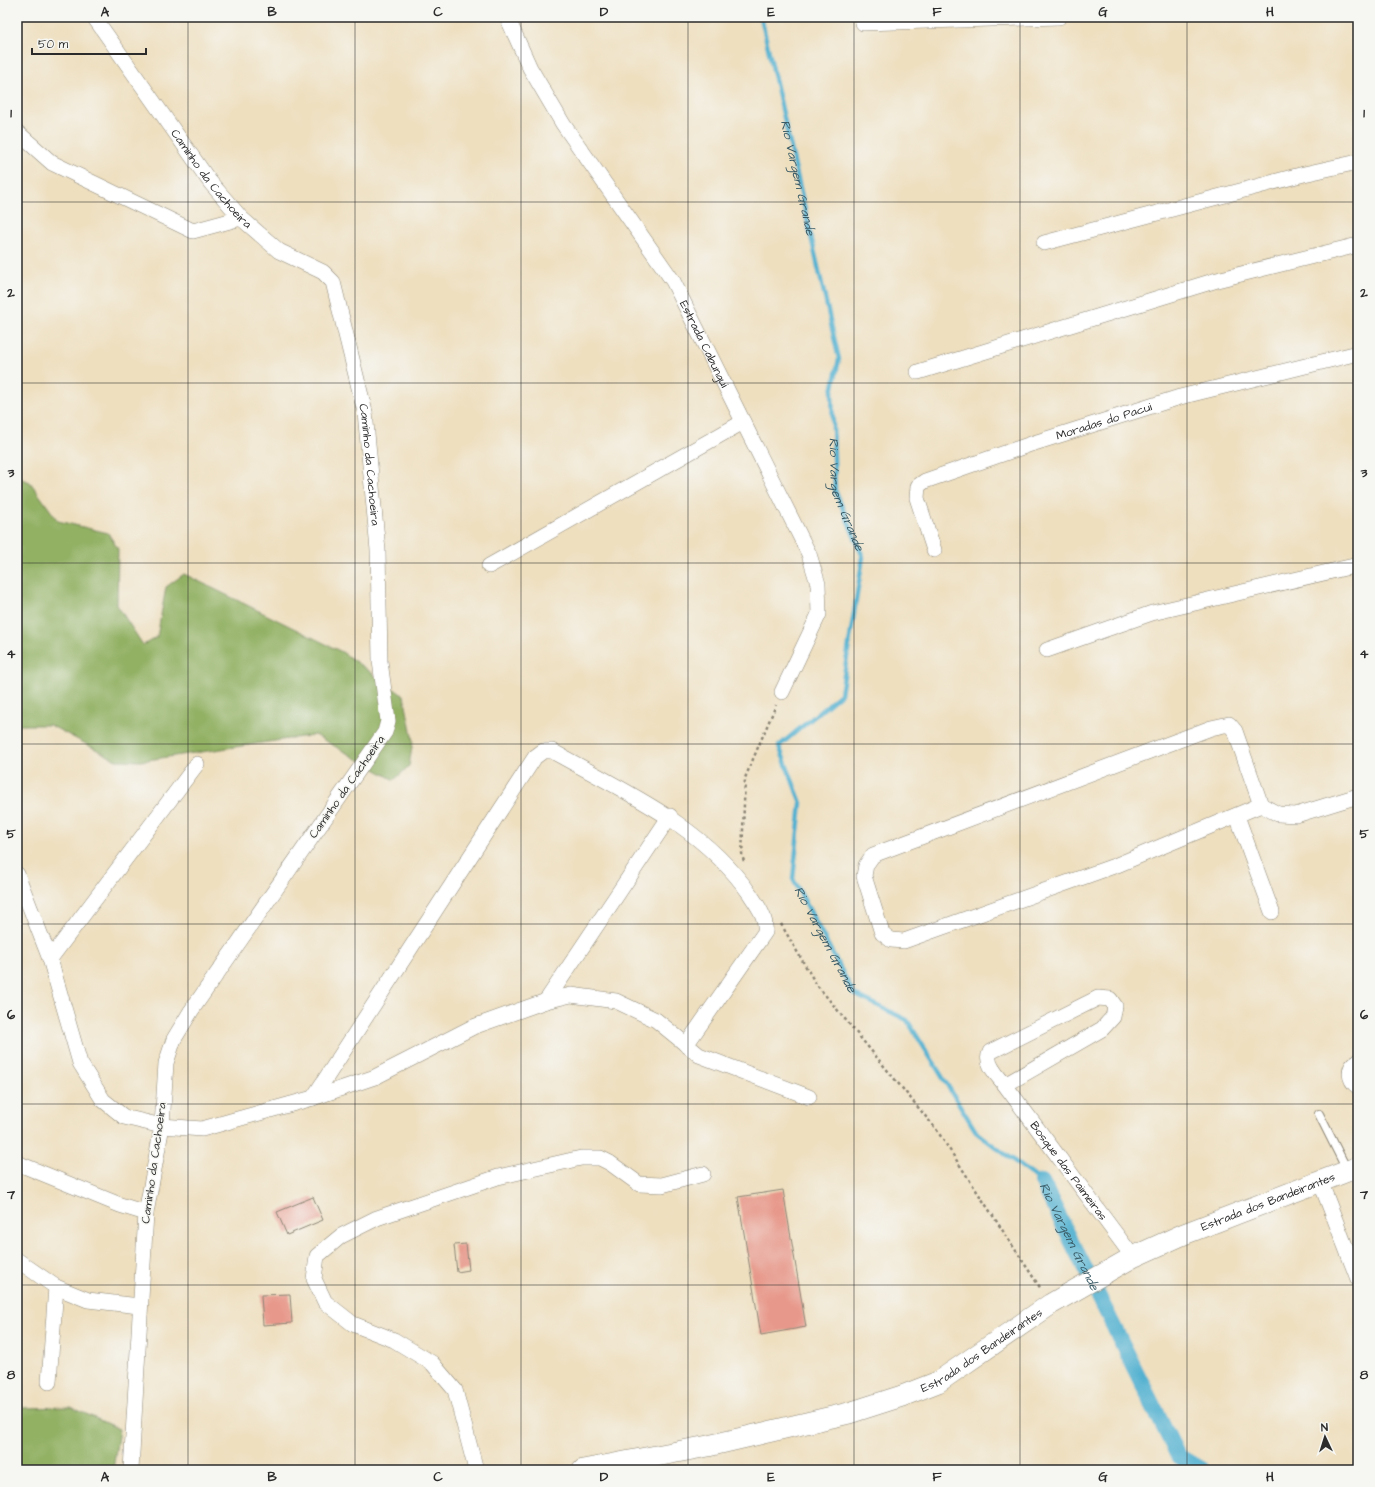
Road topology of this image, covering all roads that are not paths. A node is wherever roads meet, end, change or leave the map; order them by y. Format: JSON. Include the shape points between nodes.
{"nodes":[{"id":1,"x":94,"y":17,"type":"edge"},
{"id":2,"x":507,"y":17,"type":"edge"},
{"id":3,"x":1059,"y":17,"type":"edge"},
{"id":4,"x":863,"y":23,"type":"dead end"},
{"id":5,"x":17,"y":132,"type":"edge"},
{"id":6,"x":1358,"y":162,"type":"edge"},
{"id":7,"x":241,"y":218,"type":"junction"},
{"id":8,"x":1044,"y":243,"type":"dead end"},
{"id":9,"x":1358,"y":245,"type":"edge"},
{"id":10,"x":1358,"y":353,"type":"edge"},
{"id":11,"x":918,"y":372,"type":"dead end"},
{"id":12,"x":743,"y":422,"type":"junction"},
{"id":13,"x":934,"y":550,"type":"dead end"},
{"id":14,"x":1358,"y":565,"type":"edge"},
{"id":15,"x":489,"y":566,"type":"dead end"},
{"id":16,"x":1047,"y":650,"type":"dead end"},
{"id":17,"x":782,"y":692,"type":"road end"},
{"id":18,"x":197,"y":764,"type":"dead end"},
{"id":19,"x":1358,"y":796,"type":"edge"},
{"id":20,"x":1261,"y":805,"type":"junction"},
{"id":21,"x":670,"y":816,"type":"junction"},
{"id":22,"x":1237,"y":816,"type":"junction"},
{"id":23,"x":17,"y":874,"type":"edge"},
{"id":24,"x":1272,"y":912,"type":"dead end"},
{"id":25,"x":50,"y":959,"type":"junction"},
{"id":26,"x":546,"y":1001,"type":"junction"},
{"id":27,"x":686,"y":1045,"type":"junction"},
{"id":28,"x":1358,"y":1061,"type":"edge"},
{"id":29,"x":1005,"y":1085,"type":"junction"},
{"id":30,"x":1358,"y":1087,"type":"edge"},
{"id":31,"x":809,"y":1097,"type":"dead end"},
{"id":32,"x":313,"y":1098,"type":"junction"},
{"id":33,"x":1320,"y":1114,"type":"dead end"},
{"id":34,"x":162,"y":1126,"type":"junction"},
{"id":35,"x":17,"y":1163,"type":"edge"},
{"id":36,"x":1353,"y":1169,"type":"edge"},
{"id":37,"x":703,"y":1174,"type":"dead end"},
{"id":38,"x":1320,"y":1181,"type":"junction"},
{"id":39,"x":146,"y":1213,"type":"junction"},
{"id":40,"x":1133,"y":1257,"type":"junction"},
{"id":41,"x":17,"y":1260,"type":"edge"},
{"id":42,"x":1358,"y":1279,"type":"edge"},
{"id":43,"x":56,"y":1287,"type":"junction"},
{"id":44,"x":139,"y":1306,"type":"junction"},
{"id":45,"x":48,"y":1382,"type":"dead end"},
{"id":46,"x":131,"y":1470,"type":"edge"},
{"id":47,"x":476,"y":1470,"type":"edge"},
{"id":48,"x":583,"y":1470,"type":"edge"}],
"edges":[{"from":1,"to":7,"type":"street","name":"Caminho da Cachoeira","via":[[210,182]]},
{"from":2,"to":12,"type":"street","name":"Estrada Cabungui","via":[[530,68],[563,124],[673,281]]},
{"from":3,"to":4,"type":"street"},
{"from":5,"to":7,"type":"street","via":[[52,163],[193,231]]},
{"from":6,"to":8,"type":"street"},
{"from":7,"to":34,"type":"street","name":"Caminho da Cachoeira","via":[[279,250],[323,272],[333,282],[365,412],[378,550],[380,661],[388,721],[385,732],[190,1011],[174,1039],[166,1063]]},
{"from":9,"to":11,"type":"street","via":[[1218,280]]},
{"from":10,"to":13,"type":"street","name":"Moradas do Pacui","via":[[1180,397],[925,481],[918,486],[917,498]]},
{"from":12,"to":15,"type":"street"},
{"from":12,"to":17,"type":"street","name":"Estrada Cabungui","via":[[809,554],[818,584],[819,614]]},
{"from":14,"to":16,"type":"street","via":[[1152,613]]},
{"from":18,"to":25,"type":"street"},
{"from":19,"to":20,"type":"street","via":[[1296,815],[1278,814]]},
{"from":20,"to":22,"type":"street"},
{"from":20,"to":22,"type":"street","via":[[1235,731],[1229,724],[1211,728],[873,855],[866,865],[864,876],[882,933],[891,940],[904,941],[1117,866]]},
{"from":21,"to":26,"type":"street"},
{"from":21,"to":27,"type":"street","via":[[710,849],[742,884],[767,922],[765,932]]},
{"from":21,"to":32,"type":"street","via":[[552,751],[543,751],[535,757]]},
{"from":22,"to":24,"type":"street"},
{"from":23,"to":25,"type":"street"},
{"from":25,"to":34,"type":"street","via":[[80,1064],[103,1100],[124,1117]]},
{"from":26,"to":27,"type":"street","via":[[571,995],[616,1001],[656,1020]]},
{"from":26,"to":32,"type":"street","via":[[473,1027],[375,1077]]},
{"from":27,"to":31,"type":"street","via":[[699,1054]]},
{"from":28,"to":30,"type":"street","via":[[1352,1065],[1350,1074],[1353,1083]]},
{"from":29,"to":29,"type":"street","name":"Bosque das Paimeiras","via":[[988,1062],[990,1052],[1098,998],[1110,999],[1115,1006],[1113,1018],[1102,1029]]},
{"from":29,"to":40,"type":"street","name":"Bosque das Paimeiras"},
{"from":32,"to":34,"type":"street","via":[[202,1129]]},
{"from":33,"to":36,"type":"lane"},
{"from":34,"to":39,"type":"street","name":"Caminho da Cachoeira"},
{"from":35,"to":39,"type":"street"},
{"from":36,"to":38,"type":"main road","name":"Estrada dos Bandeirantes"},
{"from":37,"to":47,"type":"street","via":[[662,1185],[639,1184],[600,1158],[581,1158],[498,1177],[377,1218],[341,1236],[317,1256],[314,1279],[326,1302],[353,1324],[394,1340],[432,1363],[455,1390]]},
{"from":38,"to":40,"type":"main road","name":"Estrada dos Bandeirantes","via":[[1184,1234]]},
{"from":38,"to":42,"type":"street"},
{"from":39,"to":44,"type":"street","name":"Caminho da Cachoeira"},
{"from":40,"to":48,"type":"main road","name":"Estrada dos Bandeirantes","via":[[1056,1301],[938,1382],[902,1396],[849,1413],[708,1446]]},
{"from":41,"to":43,"type":"street"},
{"from":43,"to":44,"type":"street","via":[[88,1300]]},
{"from":43,"to":45,"type":"street"},
{"from":44,"to":46,"type":"street","name":"Caminho da Cachoeira"}]}
